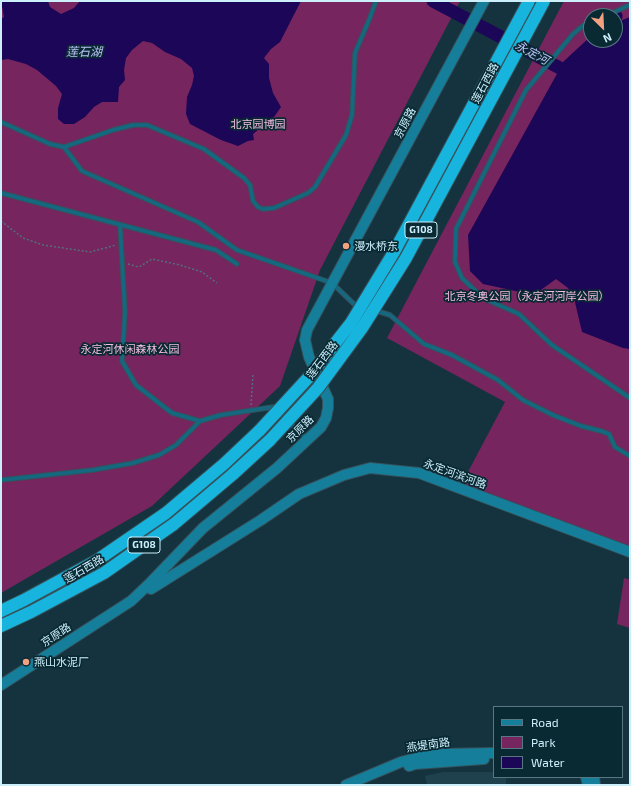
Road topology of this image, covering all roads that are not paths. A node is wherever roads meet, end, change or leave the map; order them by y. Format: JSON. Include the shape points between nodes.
{"nodes":[{"id":1,"x":376,"y":1,"type":"edge"},
{"id":2,"x":484,"y":1,"type":"edge"},
{"id":3,"x":529,"y":1,"type":"edge"},
{"id":4,"x":544,"y":1,"type":"edge"},
{"id":5,"x":583,"y":27,"type":"edge"},
{"id":6,"x":1,"y":122,"type":"edge"},
{"id":7,"x":64,"y":147,"type":"junction"},
{"id":8,"x":1,"y":193,"type":"edge"},
{"id":9,"x":120,"y":225,"type":"junction"},
{"id":10,"x":236,"y":264,"type":"dead end"},
{"id":11,"x":332,"y":283,"type":"junction"},
{"id":12,"x":630,"y":398,"type":"edge"},
{"id":13,"x":200,"y":421,"type":"junction"},
{"id":14,"x":308,"y":440,"type":"junction"},
{"id":15,"x":630,"y":456,"type":"edge"},
{"id":16,"x":1,"y":480,"type":"edge"},
{"id":17,"x":630,"y":552,"type":"edge"},
{"id":18,"x":131,"y":601,"type":"junction"},
{"id":19,"x":1,"y":611,"type":"edge"},
{"id":20,"x":1,"y":626,"type":"edge"},
{"id":21,"x":1,"y":685,"type":"edge"},
{"id":22,"x":493,"y":753,"type":"edge"},
{"id":23,"x":493,"y":759,"type":"edge"},
{"id":24,"x":346,"y":785,"type":"edge"},
{"id":25,"x":363,"y":785,"type":"edge"}],
"edges":[{"from":1,"to":7,"type":"lane","via":[[354,53],[352,115],[346,135],[308,193],[274,208],[258,208],[253,201],[250,185],[244,178],[204,149],[146,125],[113,130]]},
{"from":2,"to":11,"type":"main road","name":"京原路"},
{"from":3,"to":19,"type":"highway","name":"莲石西路","number":"G108","bridge":true,"via":[[394,252],[351,323],[308,378],[260,430],[166,513],[96,561]]},
{"from":4,"to":20,"type":"highway","name":"莲石西路","number":"G108","bridge":true,"via":[[406,258],[362,328],[318,388],[270,440],[174,524],[111,569]]},
{"from":5,"to":12,"type":"lane","via":[[526,90],[456,229],[455,262],[462,278],[483,298],[519,314],[552,345]]},
{"from":6,"to":7,"type":"lane","via":[[50,144]]},
{"from":7,"to":11,"type":"lane","via":[[82,171],[198,222],[236,250]]},
{"from":8,"to":9,"type":"lane"},
{"from":9,"to":10,"type":"lane","via":[[216,250]]},
{"from":9,"to":13,"type":"lane","via":[[124,312],[122,361],[136,384],[172,413]]},
{"from":11,"to":14,"type":"main road","name":"京原路","via":[[307,330],[305,340],[309,357],[328,399],[326,418]]},
{"from":11,"to":15,"type":"lane","via":[[354,304],[390,315],[424,344],[452,355],[498,380],[523,400],[553,415],[609,434],[615,447]]},
{"from":13,"to":14,"type":"lane","via":[[273,407]]},
{"from":13,"to":16,"type":"lane","via":[[176,445],[159,455],[133,463]]},
{"from":14,"to":18,"type":"main road","name":"京原路","via":[[203,528]]},
{"from":17,"to":18,"type":"main road","name":"永定河滨河路","via":[[419,473],[370,468],[344,475],[299,494]]},
{"from":18,"to":21,"type":"main road","name":"京原路"},
{"from":22,"to":24,"type":"main road","name":"燕堤南路","via":[[420,757],[401,762]]},
{"from":23,"to":25,"type":"main road","name":"燕堤南路","via":[[415,764]]}]}
